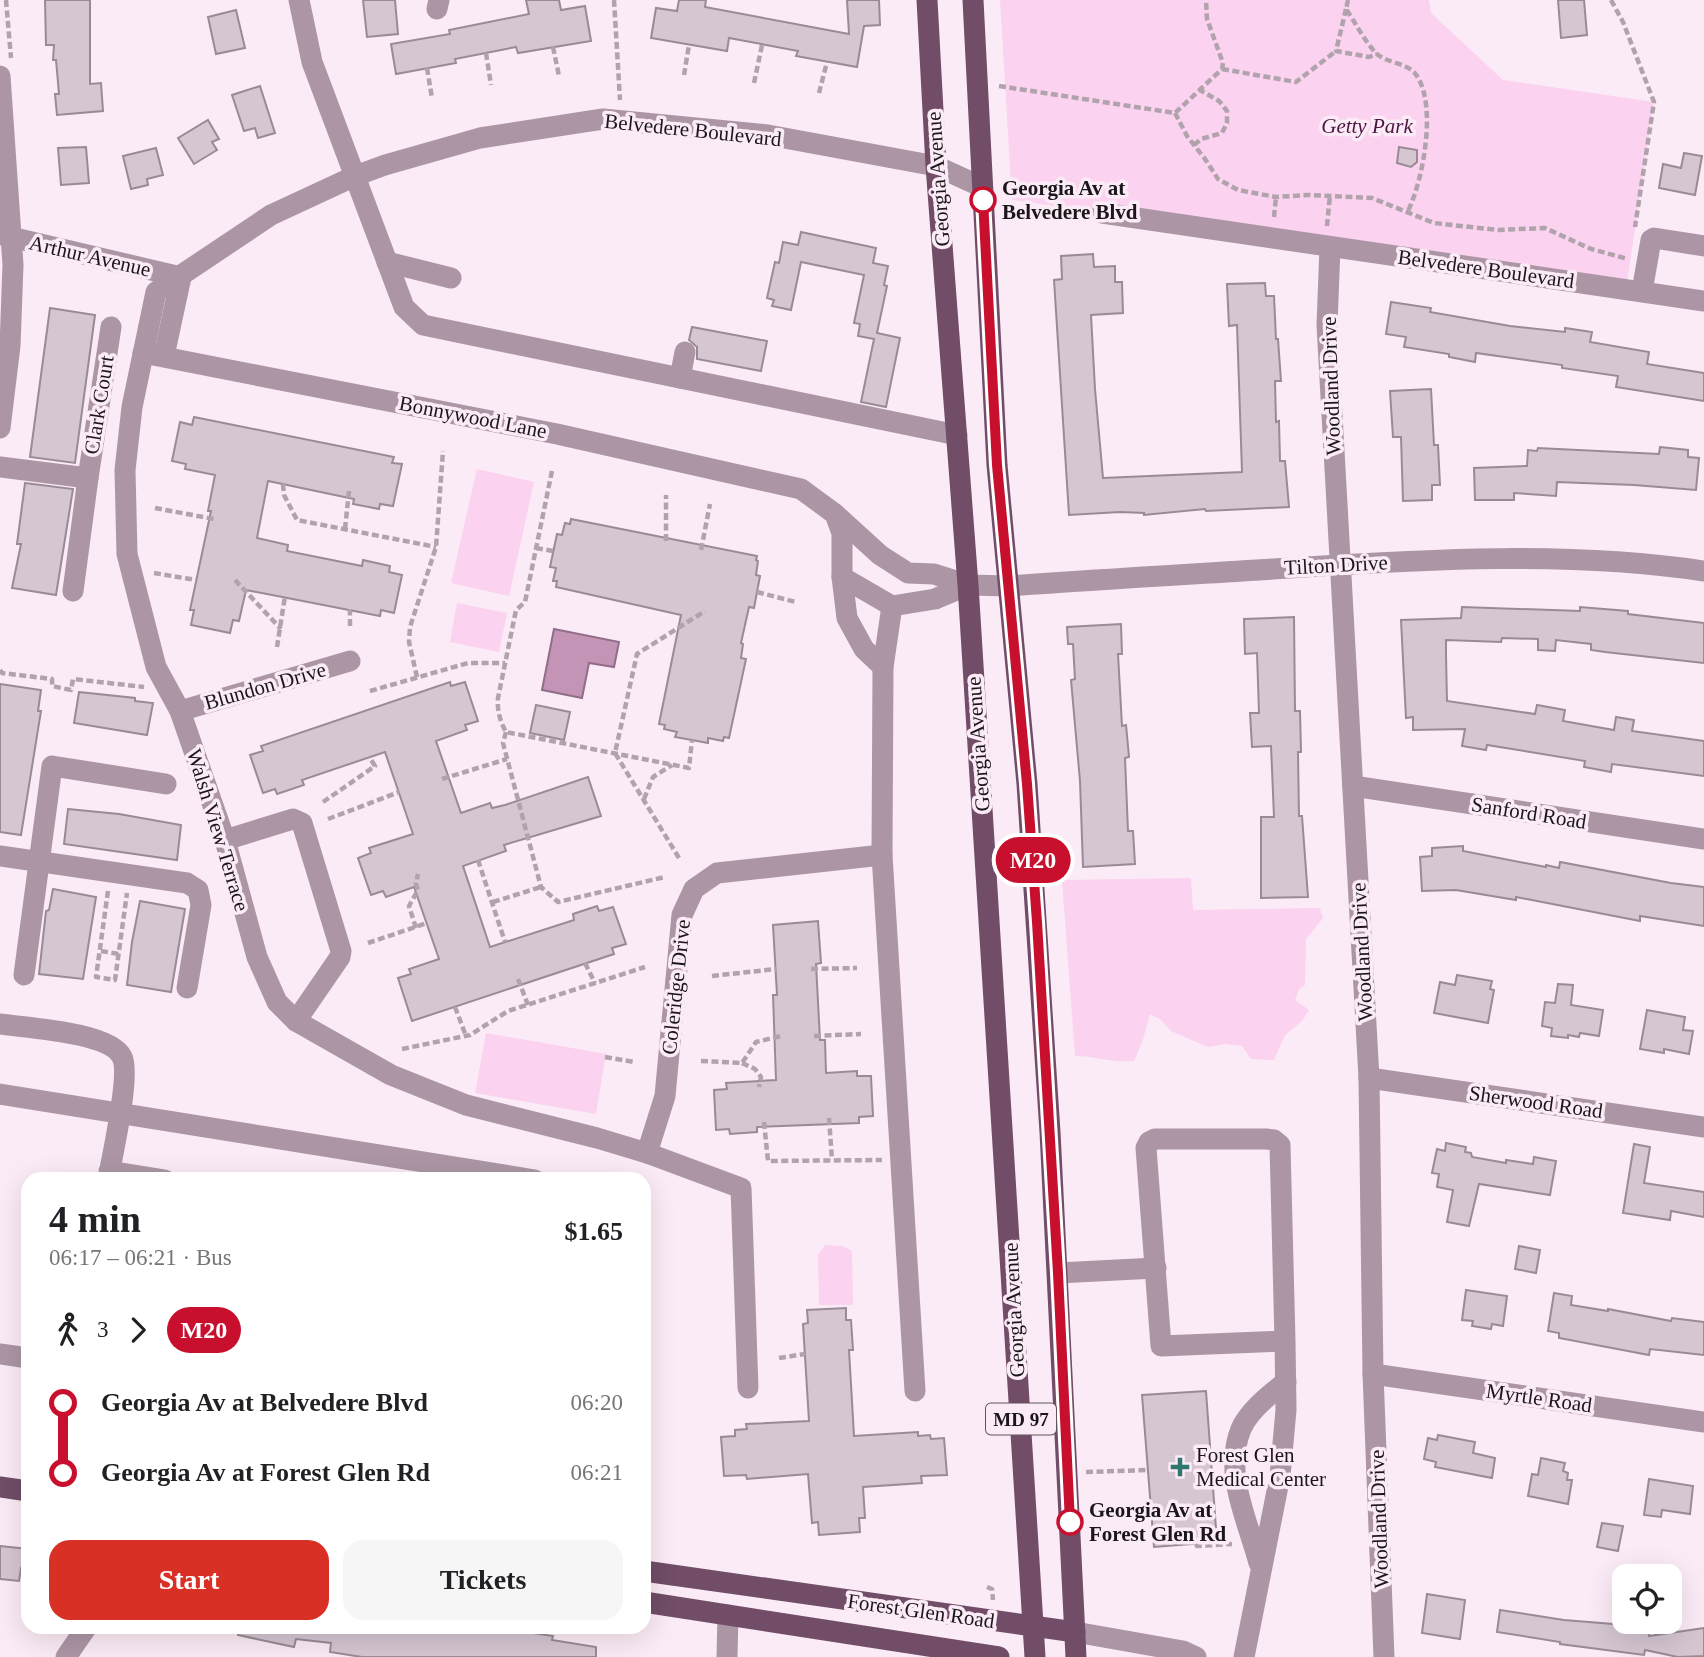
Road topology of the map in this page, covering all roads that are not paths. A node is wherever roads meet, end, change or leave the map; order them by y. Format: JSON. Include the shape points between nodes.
{"nodes":[{"id":1,"x":299,"y":0,"type":"edge"},
{"id":2,"x":927,"y":0,"type":"edge"},
{"id":3,"x":974,"y":0,"type":"edge"},
{"id":4,"x":0,"y":76,"type":"edge"},
{"id":5,"x":936,"y":166,"type":"junction"},
{"id":6,"x":355,"y":176,"type":"junction"},
{"id":7,"x":982,"y":187,"type":"junction"},
{"id":8,"x":1102,"y":213,"type":"dead end"},
{"id":9,"x":6,"y":236,"type":"edge"},
{"id":10,"x":1328,"y":240,"type":"junction"},
{"id":11,"x":1704,"y":246,"type":"edge"},
{"id":12,"x":387,"y":262,"type":"junction"},
{"id":13,"x":181,"y":277,"type":"junction"},
{"id":14,"x":451,"y":278,"type":"dead end"},
{"id":15,"x":1642,"y":291,"type":"junction"},
{"id":16,"x":1704,"y":301,"type":"edge"},
{"id":17,"x":111,"y":327,"type":"dead end"},
{"id":18,"x":685,"y":352,"type":"dead end"},
{"id":19,"x":154,"y":355,"type":"junction"},
{"id":20,"x":680,"y":377,"type":"junction"},
{"id":21,"x":0,"y":428,"type":"edge"},
{"id":22,"x":957,"y":435,"type":"junction"},
{"id":23,"x":0,"y":467,"type":"edge"},
{"id":24,"x":88,"y":478,"type":"junction"},
{"id":25,"x":835,"y":514,"type":"junction"},
{"id":26,"x":1340,"y":564,"type":"junction"},
{"id":27,"x":1704,"y":571,"type":"edge"},
{"id":28,"x":842,"y":577,"type":"junction"},
{"id":29,"x":968,"y":586,"type":"junction"},
{"id":30,"x":1009,"y":586,"type":"junction"},
{"id":31,"x":73,"y":592,"type":"dead end"},
{"id":32,"x":892,"y":606,"type":"junction"},
{"id":33,"x":350,"y":661,"type":"dead end"},
{"id":34,"x":883,"y":667,"type":"junction"},
{"id":35,"x":180,"y":711,"type":"junction"},
{"id":36,"x":166,"y":783,"type":"dead end"},
{"id":37,"x":1353,"y":786,"type":"junction"},
{"id":38,"x":1704,"y":839,"type":"edge"},
{"id":39,"x":225,"y":840,"type":"junction"},
{"id":40,"x":882,"y":855,"type":"junction"},
{"id":41,"x":0,"y":856,"type":"edge"},
{"id":42,"x":38,"y":861,"type":"junction"},
{"id":43,"x":24,"y":975,"type":"dead end"},
{"id":44,"x":187,"y":988,"type":"dead end"},
{"id":45,"x":296,"y":1021,"type":"junction"},
{"id":46,"x":0,"y":1024,"type":"edge"},
{"id":47,"x":1369,"y":1078,"type":"junction"},
{"id":48,"x":0,"y":1094,"type":"edge"},
{"id":49,"x":119,"y":1114,"type":"junction"},
{"id":50,"x":1704,"y":1127,"type":"edge"},
{"id":51,"x":647,"y":1153,"type":"junction"},
{"id":52,"x":109,"y":1172,"type":"edge"},
{"id":53,"x":485,"y":1172,"type":"edge"},
{"id":54,"x":1156,"y":1268,"type":"junction"},
{"id":55,"x":1058,"y":1273,"type":"junction"},
{"id":56,"x":1285,"y":1341,"type":"junction"},
{"id":57,"x":0,"y":1354,"type":"edge"},
{"id":58,"x":21,"y":1358,"type":"edge"},
{"id":59,"x":1373,"y":1374,"type":"junction"},
{"id":60,"x":1286,"y":1382,"type":"junction"},
{"id":61,"x":748,"y":1388,"type":"dead end"},
{"id":62,"x":915,"y":1391,"type":"dead end"},
{"id":63,"x":1704,"y":1422,"type":"edge"},
{"id":64,"x":0,"y":1488,"type":"edge"},
{"id":65,"x":21,"y":1490,"type":"edge"},
{"id":66,"x":1260,"y":1568,"type":"junction"},
{"id":67,"x":651,"y":1572,"type":"edge"},
{"id":68,"x":651,"y":1603,"type":"edge"},
{"id":69,"x":729,"y":1615,"type":"junction"},
{"id":70,"x":1034,"y":1627,"type":"junction"},
{"id":71,"x":1075,"y":1632,"type":"junction"},
{"id":72,"x":82,"y":1634,"type":"edge"},
{"id":73,"x":66,"y":1657,"type":"edge"},
{"id":74,"x":727,"y":1657,"type":"edge"},
{"id":75,"x":999,"y":1657,"type":"edge"},
{"id":76,"x":1035,"y":1657,"type":"edge"},
{"id":77,"x":1076,"y":1657,"type":"edge"},
{"id":78,"x":1196,"y":1657,"type":"edge"},
{"id":79,"x":1244,"y":1657,"type":"edge"},
{"id":80,"x":1384,"y":1657,"type":"edge"}],
"edges":[{"from":1,"to":6,"type":"street","via":[[313,62]]},
{"from":2,"to":5,"type":"main road","name":"Georgia Avenue","number":"MD 97"},
{"from":3,"to":7,"type":"main road","name":"Georgia Avenue","number":"MD 97"},
{"from":4,"to":9,"type":"street"},
{"from":5,"to":6,"type":"street","name":"Belvedere Boulevard","via":[[768,135],[603,119],[480,138]]},
{"from":5,"to":7,"type":"street","name":"Belvedere Boulevard"},
{"from":5,"to":22,"type":"main road","name":"Georgia Avenue","number":"MD 97"},
{"from":6,"to":12,"type":"street"},
{"from":6,"to":13,"type":"street","name":"Belvedere Boulevard","via":[[271,215]]},
{"from":7,"to":30,"type":"main road","name":"Georgia Avenue","number":"MD 97","via":[[997,465]]},
{"from":8,"to":10,"type":"street","name":"Belvedere Boulevard"},
{"from":9,"to":13,"type":"street","name":"Arthur Avenue"},
{"from":9,"to":21,"type":"street","via":[[10,346]]},
{"from":10,"to":15,"type":"street","name":"Belvedere Boulevard"},
{"from":10,"to":26,"type":"street","name":"Woodland Drive","via":[[1327,325]]},
{"from":11,"to":15,"type":"street","via":[[1651,240]]},
{"from":12,"to":14,"type":"street"},
{"from":12,"to":20,"type":"street","via":[[404,307],[423,325]]},
{"from":13,"to":19,"type":"street","name":"Walsh View Terrace"},
{"from":15,"to":16,"type":"street","name":"Belvedere Boulevard"},
{"from":17,"to":24,"type":"street","name":"Clark Court"},
{"from":18,"to":20,"type":"street"},
{"from":19,"to":25,"type":"street","name":"Bonnywood Lane","via":[[557,434],[801,489]]},
{"from":19,"to":35,"type":"street","name":"Walsh View Terrace","via":[[132,407],[125,470],[127,554],[156,667]]},
{"from":20,"to":22,"type":"street"},
{"from":22,"to":29,"type":"main road","name":"Georgia Avenue","number":"MD 97"},
{"from":23,"to":24,"type":"street","name":"Clark Court"},
{"from":24,"to":31,"type":"street"},
{"from":25,"to":28,"type":"street","via":[[842,533]]},
{"from":25,"to":29,"type":"street","via":[[880,555],[908,573],[934,574]]},
{"from":26,"to":27,"type":"street","name":"Tilton Drive","via":[[1518,557]]},
{"from":26,"to":30,"type":"street","name":"Tilton Drive"},
{"from":26,"to":37,"type":"street","name":"Woodland Drive"},
{"from":28,"to":32,"type":"street"},
{"from":28,"to":34,"type":"street","via":[[848,618],[864,649]]},
{"from":29,"to":30,"type":"street","name":"Tilton Drive"},
{"from":29,"to":32,"type":"street","via":[[935,599]]},
{"from":29,"to":70,"type":"main road","name":"Georgia Avenue","number":"MD 97"},
{"from":30,"to":55,"type":"main road","name":"Georgia Avenue","number":"MD 97","via":[[1027,784]]},
{"from":32,"to":34,"type":"street"},
{"from":33,"to":35,"type":"street","name":"Blundon Drive"},
{"from":34,"to":40,"type":"street"},
{"from":35,"to":39,"type":"street","name":"Walsh View Terrace"},
{"from":36,"to":42,"type":"street","via":[[52,766]]},
{"from":37,"to":38,"type":"street","name":"Sanford Road"},
{"from":37,"to":47,"type":"street","name":"Woodland Drive"},
{"from":39,"to":45,"type":"street","name":"Walsh View Terrace","via":[[257,957],[277,1002]]},
{"from":39,"to":45,"type":"street","via":[[293,819],[302,824],[341,951]]},
{"from":40,"to":51,"type":"street","name":"Coleridge Drive","via":[[717,873],[694,889],[682,915],[665,1096]]},
{"from":40,"to":62,"type":"street"},
{"from":41,"to":42,"type":"street"},
{"from":42,"to":43,"type":"street"},
{"from":42,"to":44,"type":"street","via":[[187,883],[198,890],[201,905]]},
{"from":45,"to":51,"type":"street","name":"Walsh View Terrace","via":[[391,1075],[466,1105]]},
{"from":46,"to":49,"type":"street","via":[[110,1044],[122,1055],[126,1067]]},
{"from":47,"to":50,"type":"street","name":"Sherwood Road"},
{"from":47,"to":59,"type":"street","name":"Woodland Drive"},
{"from":48,"to":49,"type":"street"},
{"from":49,"to":52,"type":"street"},
{"from":49,"to":53,"type":"street"},
{"from":51,"to":61,"type":"street","name":"Walsh View Terrace","via":[[741,1188]]},
{"from":54,"to":55,"type":"street"},
{"from":54,"to":56,"type":"street","via":[[1161,1346]]},
{"from":54,"to":56,"type":"street","via":[[1149,1142],[1274,1140],[1280,1145]]},
{"from":55,"to":71,"type":"main road","name":"Georgia Avenue","number":"MD 97"},
{"from":56,"to":60,"type":"street"},
{"from":57,"to":58,"type":"street"},
{"from":59,"to":63,"type":"street","name":"Myrtle Road"},
{"from":59,"to":80,"type":"street","name":"Woodland Drive"},
{"from":60,"to":66,"type":"street","via":[[1280,1476]]},
{"from":60,"to":66,"type":"street","via":[[1266,1396],[1241,1428],[1234,1465]]},
{"from":64,"to":65,"type":"main road"},
{"from":66,"to":79,"type":"street"},
{"from":67,"to":70,"type":"main road","name":"Forest Glen Road"},
{"from":68,"to":69,"type":"main road","name":"Forest Glen Road"},
{"from":69,"to":74,"type":"street"},
{"from":69,"to":75,"type":"main road","name":"Forest Glen Road"},
{"from":70,"to":71,"type":"main road","name":"Forest Glen Road"},
{"from":70,"to":76,"type":"main road","name":"Georgia Avenue","number":"MD 97"},
{"from":71,"to":77,"type":"main road","name":"Georgia Avenue","number":"MD 97"},
{"from":71,"to":78,"type":"street","name":"Forest Glen Road"},
{"from":72,"to":73,"type":"street"}]}
